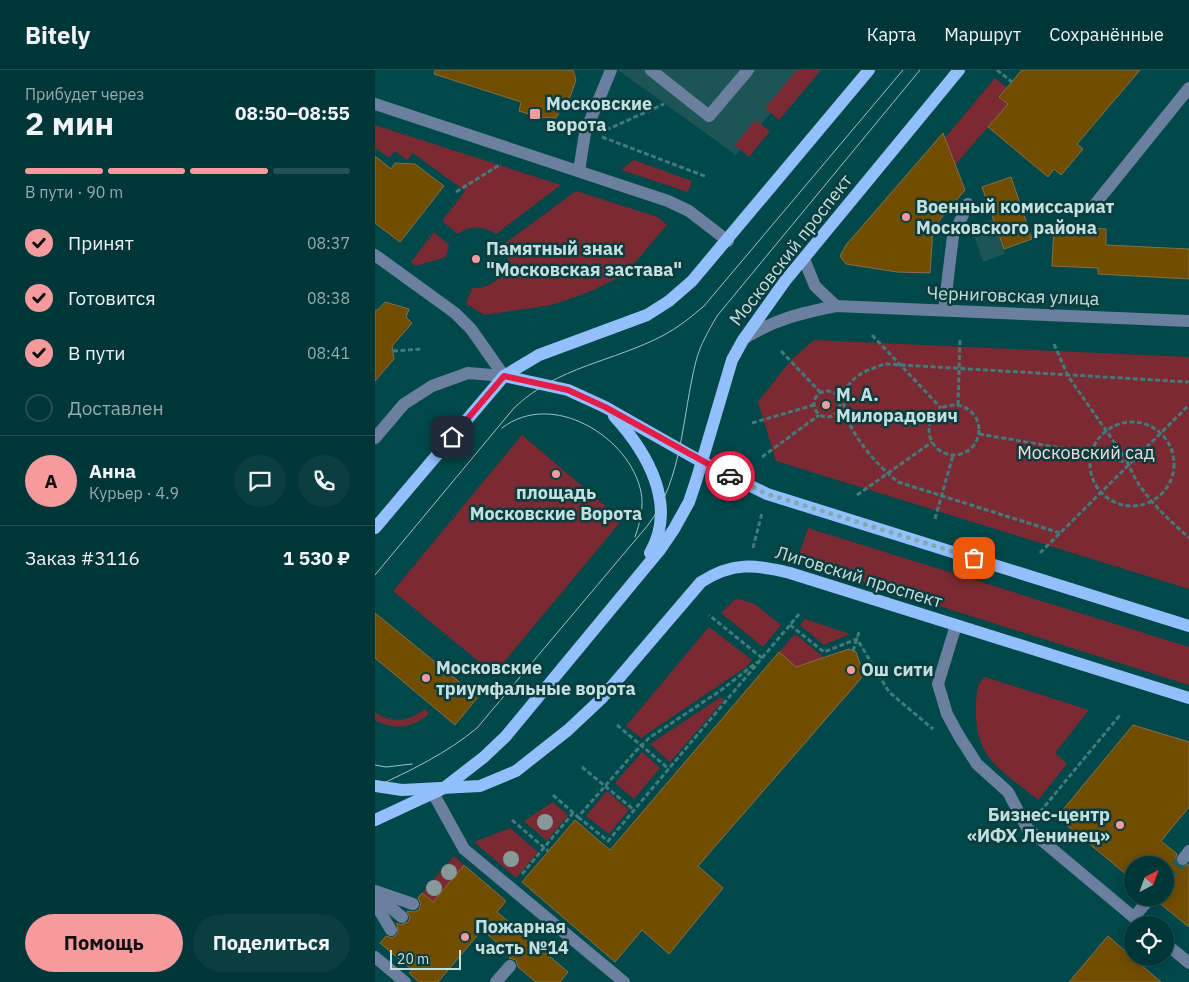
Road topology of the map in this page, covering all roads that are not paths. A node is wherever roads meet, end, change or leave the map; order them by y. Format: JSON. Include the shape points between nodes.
{"nodes":[{"id":1,"x":611,"y":70,"type":"edge"},
{"id":2,"x":651,"y":70,"type":"edge"},
{"id":3,"x":748,"y":70,"type":"edge"},
{"id":4,"x":869,"y":70,"type":"edge"},
{"id":5,"x":959,"y":70,"type":"edge"},
{"id":6,"x":1189,"y":88,"type":"edge"},
{"id":7,"x":375,"y":104,"type":"edge"},
{"id":8,"x":579,"y":171,"type":"junction"},
{"id":9,"x":1096,"y":203,"type":"dead end"},
{"id":10,"x":968,"y":204,"type":"dead end"},
{"id":11,"x":728,"y":241,"type":"junction"},
{"id":12,"x":375,"y":255,"type":"edge"},
{"id":13,"x":804,"y":258,"type":"junction"},
{"id":14,"x":836,"y":306,"type":"junction"},
{"id":15,"x":944,"y":310,"type":"junction"},
{"id":16,"x":1189,"y":321,"type":"edge"},
{"id":17,"x":743,"y":340,"type":"junction"},
{"id":18,"x":504,"y":376,"type":"junction"},
{"id":19,"x":605,"y":407,"type":"junction"},
{"id":20,"x":375,"y":438,"type":"edge"},
{"id":21,"x":702,"y":462,"type":"junction"},
{"id":22,"x":375,"y":528,"type":"edge"},
{"id":23,"x":639,"y":573,"type":"junction"},
{"id":24,"x":956,"y":625,"type":"junction"},
{"id":25,"x":1189,"y":626,"type":"edge"},
{"id":26,"x":1189,"y":698,"type":"edge"},
{"id":27,"x":375,"y":786,"type":"edge"},
{"id":28,"x":438,"y":791,"type":"junction"},
{"id":29,"x":375,"y":820,"type":"edge"},
{"id":30,"x":375,"y":891,"type":"edge"},
{"id":31,"x":375,"y":895,"type":"edge"},
{"id":32,"x":375,"y":903,"type":"edge"},
{"id":33,"x":413,"y":904,"type":"dead end"},
{"id":34,"x":1133,"y":916,"type":"edge"},
{"id":35,"x":402,"y":918,"type":"dead end"},
{"id":36,"x":391,"y":930,"type":"dead end"},
{"id":37,"x":1174,"y":950,"type":"edge"},
{"id":38,"x":375,"y":957,"type":"edge"},
{"id":39,"x":1189,"y":963,"type":"edge"},
{"id":40,"x":510,"y":966,"type":"dead end"},
{"id":41,"x":405,"y":982,"type":"edge"},
{"id":42,"x":496,"y":982,"type":"edge"},
{"id":43,"x":624,"y":982,"type":"edge"}],
"edges":[{"from":1,"to":8,"type":"street","via":[[585,133]]},
{"from":2,"to":3,"type":"street","via":[[709,116]]},
{"from":4,"to":11,"type":"main road"},
{"from":5,"to":13,"type":"main road","name":"Московский проспект"},
{"from":6,"to":9,"type":"street"},
{"from":7,"to":8,"type":"street"},
{"from":8,"to":11,"type":"street","via":[[668,201],[701,219]]},
{"from":10,"to":15,"type":"street","via":[[953,236]]},
{"from":11,"to":18,"type":"main road","via":[[692,281],[647,315],[539,355]]},
{"from":12,"to":18,"type":"street","via":[[455,313]]},
{"from":13,"to":14,"type":"street","via":[[815,286]]},
{"from":13,"to":17,"type":"main road","name":"Московский проспект"},
{"from":14,"to":15,"type":"street","name":"Черниговская улица"},
{"from":14,"to":17,"type":"street","name":"Черниговская улица","via":[[767,324]]},
{"from":15,"to":16,"type":"street","name":"Черниговская улица"},
{"from":17,"to":21,"type":"main road","name":"Московский проспект","via":[[730,368]]},
{"from":18,"to":19,"type":"main road","via":[[568,390]]},
{"from":18,"to":20,"type":"street","via":[[468,373],[432,386],[404,404]]},
{"from":18,"to":22,"type":"main road"},
{"from":19,"to":21,"type":"main road"},
{"from":19,"to":23,"type":"main road","via":[[637,444],[656,480],[660,525],[655,545]]},
{"from":21,"to":23,"type":"main road","name":"Московский проспект","via":[[680,519],[659,551]]},
{"from":21,"to":25,"type":"main road","via":[[767,494]]},
{"from":23,"to":28,"type":"main road","name":"Московский проспект","via":[[506,736]]},
{"from":24,"to":26,"type":"main road","name":"Лиговский проспект"},
{"from":24,"to":28,"type":"main road","name":"Лиговский проспект","via":[[765,567],[722,570],[701,582],[601,699],[544,750],[516,771],[480,786]]},
{"from":24,"to":34,"type":"street","via":[[938,684],[947,714],[959,736],[977,764],[1008,792],[1027,828]]},
{"from":27,"to":28,"type":"main road","name":"Лиговский проспект"},
{"from":28,"to":29,"type":"main road","name":"Московский проспект"},
{"from":28,"to":43,"type":"street","via":[[464,849]]},
{"from":30,"to":33,"type":"street"},
{"from":31,"to":35,"type":"street"},
{"from":32,"to":36,"type":"street"},
{"from":37,"to":39,"type":"street"},
{"from":38,"to":41,"type":"street"},
{"from":40,"to":42,"type":"street"}]}
